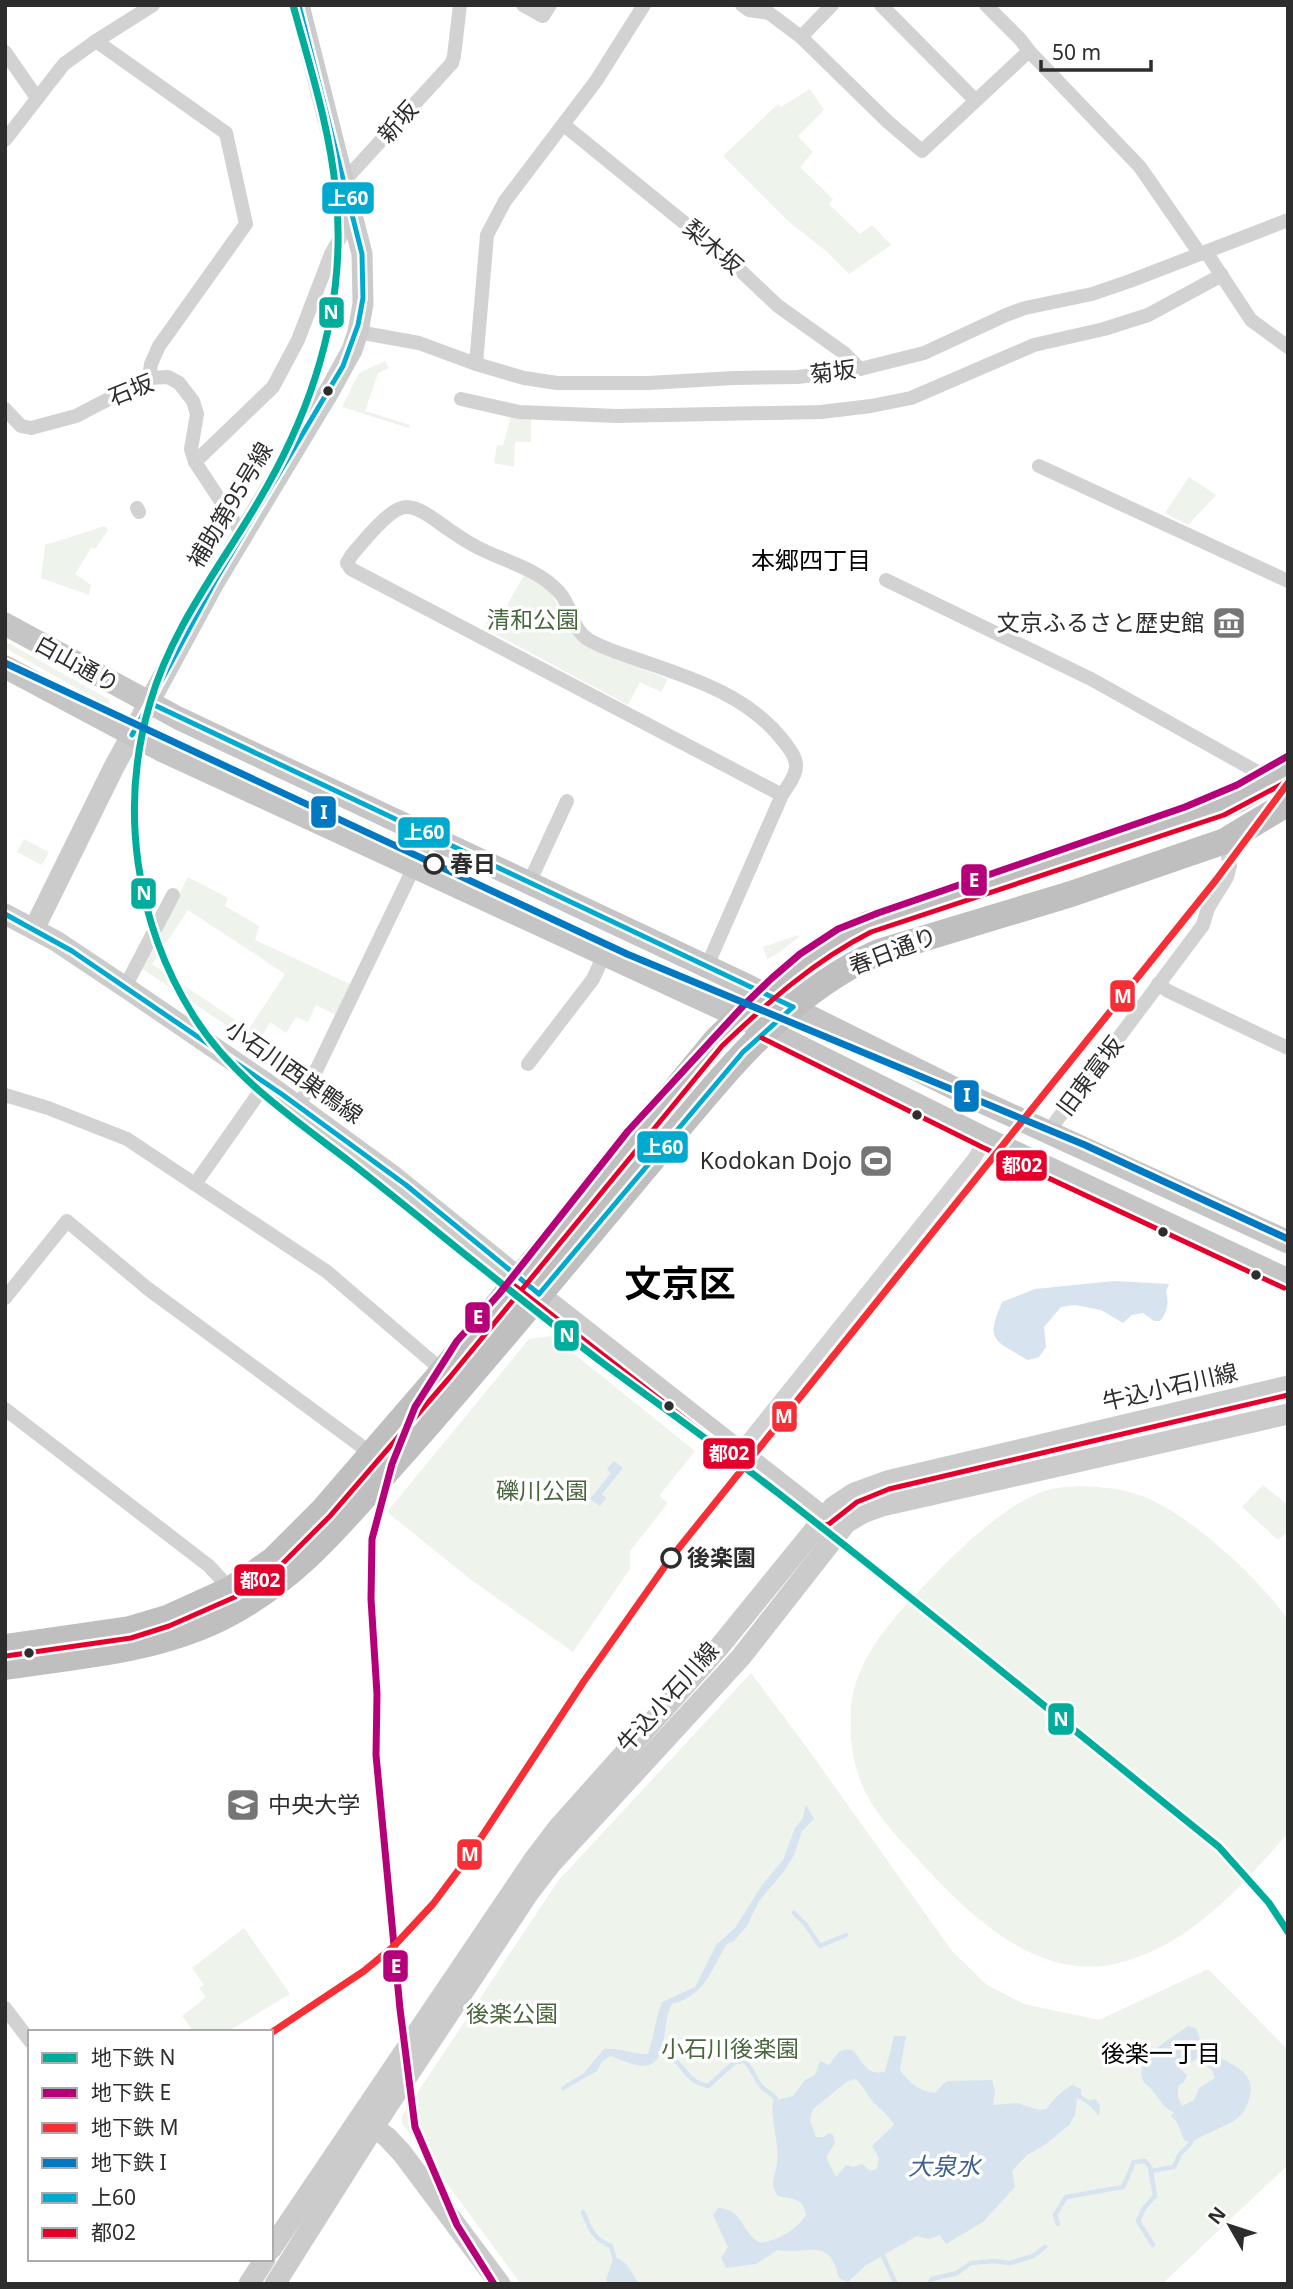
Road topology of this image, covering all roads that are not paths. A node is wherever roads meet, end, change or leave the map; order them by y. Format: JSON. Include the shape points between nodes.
{"nodes":[{"id":1,"x":153,"y":5,"type":"edge"},
{"id":2,"x":299,"y":5,"type":"edge"},
{"id":3,"x":460,"y":5,"type":"edge"},
{"id":4,"x":523,"y":5,"type":"edge"},
{"id":5,"x":550,"y":5,"type":"edge"},
{"id":6,"x":644,"y":5,"type":"edge"},
{"id":7,"x":742,"y":5,"type":"edge"},
{"id":8,"x":832,"y":5,"type":"edge"},
{"id":9,"x":881,"y":5,"type":"edge"},
{"id":10,"x":986,"y":5,"type":"edge"},
{"id":11,"x":801,"y":37,"type":"junction"},
{"id":12,"x":96,"y":41,"type":"junction"},
{"id":13,"x":1029,"y":51,"type":"junction"},
{"id":14,"x":5,"y":52,"type":"edge"},
{"id":15,"x":37,"y":98,"type":"junction"},
{"id":16,"x":975,"y":100,"type":"junction"},
{"id":17,"x":564,"y":125,"type":"junction"},
{"id":18,"x":5,"y":140,"type":"edge"},
{"id":19,"x":344,"y":181,"type":"junction"},
{"id":20,"x":352,"y":215,"type":"junction"},
{"id":21,"x":1288,"y":220,"type":"edge"},
{"id":22,"x":1203,"y":253,"type":"junction"},
{"id":23,"x":1222,"y":275,"type":"junction"},
{"id":24,"x":358,"y":332,"type":"junction"},
{"id":25,"x":1288,"y":347,"type":"edge"},
{"id":26,"x":476,"y":364,"type":"junction"},
{"id":27,"x":860,"y":369,"type":"junction"},
{"id":28,"x":149,"y":378,"type":"junction"},
{"id":29,"x":461,"y":399,"type":"dead end"},
{"id":30,"x":5,"y":409,"type":"edge"},
{"id":31,"x":195,"y":462,"type":"junction"},
{"id":32,"x":1039,"y":466,"type":"dead end"},
{"id":33,"x":243,"y":535,"type":"junction"},
{"id":34,"x":886,"y":580,"type":"dead end"},
{"id":35,"x":1288,"y":581,"type":"edge"},
{"id":36,"x":5,"y":624,"type":"edge"},
{"id":37,"x":5,"y":667,"type":"edge"},
{"id":38,"x":150,"y":703,"type":"junction"},
{"id":39,"x":132,"y":735,"type":"junction"},
{"id":40,"x":1283,"y":780,"type":"edge"},
{"id":41,"x":782,"y":795,"type":"junction"},
{"id":42,"x":568,"y":801,"type":"dead end"},
{"id":43,"x":1288,"y":803,"type":"edge"},
{"id":44,"x":429,"y":836,"type":"junction"},
{"id":45,"x":1225,"y":841,"type":"junction"},
{"id":46,"x":412,"y":867,"type":"junction"},
{"id":47,"x":529,"y":883,"type":"junction"},
{"id":48,"x":173,"y":895,"type":"dead end"},
{"id":49,"x":5,"y":914,"type":"edge"},
{"id":50,"x":34,"y":929,"type":"junction"},
{"id":51,"x":604,"y":954,"type":"junction"},
{"id":52,"x":707,"y":966,"type":"junction"},
{"id":53,"x":1158,"y":984,"type":"junction"},
{"id":54,"x":125,"y":987,"type":"junction"},
{"id":55,"x":764,"y":994,"type":"junction"},
{"id":56,"x":793,"y":1007,"type":"junction"},
{"id":57,"x":740,"y":1017,"type":"junction"},
{"id":58,"x":766,"y":1030,"type":"junction"},
{"id":59,"x":1288,"y":1048,"type":"edge"},
{"id":60,"x":528,"y":1064,"type":"dead end"},
{"id":61,"x":266,"y":1083,"type":"junction"},
{"id":62,"x":5,"y":1095,"type":"edge"},
{"id":63,"x":299,"y":1106,"type":"junction"},
{"id":64,"x":1048,"y":1132,"type":"junction"},
{"id":65,"x":986,"y":1139,"type":"junction"},
{"id":66,"x":195,"y":1184,"type":"junction"},
{"id":67,"x":1288,"y":1242,"type":"edge"},
{"id":68,"x":1288,"y":1280,"type":"edge"},
{"id":69,"x":530,"y":1286,"type":"junction"},
{"id":70,"x":5,"y":1298,"type":"edge"},
{"id":71,"x":443,"y":1371,"type":"junction"},
{"id":72,"x":1288,"y":1386,"type":"edge"},
{"id":73,"x":5,"y":1409,"type":"edge"},
{"id":74,"x":1288,"y":1413,"type":"edge"},
{"id":75,"x":740,"y":1451,"type":"junction"},
{"id":76,"x":372,"y":1454,"type":"junction"},
{"id":77,"x":832,"y":1523,"type":"junction"},
{"id":78,"x":237,"y":1598,"type":"junction"},
{"id":79,"x":5,"y":1647,"type":"edge"},
{"id":80,"x":5,"y":1667,"type":"edge"},
{"id":81,"x":5,"y":2008,"type":"edge"},
{"id":82,"x":28,"y":2038,"type":"edge"},
{"id":83,"x":366,"y":2122,"type":"junction"},
{"id":84,"x":273,"y":2246,"type":"edge"},
{"id":85,"x":264,"y":2261,"type":"edge"},
{"id":86,"x":248,"y":2284,"type":"edge"},
{"id":87,"x":275,"y":2284,"type":"edge"},
{"id":88,"x":500,"y":2284,"type":"edge"}],
"edges":[{"from":1,"to":12,"type":"street"},
{"from":2,"to":19,"type":"main road","name":"補助第95号線"},
{"from":3,"to":19,"type":"street","name":"新坂","via":[[452,63]]},
{"from":4,"to":5,"type":"street","via":[[543,16]]},
{"from":6,"to":17,"type":"street"},
{"from":7,"to":11,"type":"street","via":[[769,13]]},
{"from":8,"to":11,"type":"street"},
{"from":9,"to":16,"type":"street"},
{"from":10,"to":13,"type":"street"},
{"from":11,"to":16,"type":"street","via":[[922,151]]},
{"from":12,"to":15,"type":"street","via":[[64,64]]},
{"from":12,"to":28,"type":"street","via":[[226,133],[246,224],[159,346]]},
{"from":13,"to":16,"type":"street"},
{"from":13,"to":22,"type":"street","via":[[1140,167]]},
{"from":14,"to":15,"type":"street"},
{"from":15,"to":18,"type":"street"},
{"from":17,"to":26,"type":"street","via":[[505,201],[487,235]]},
{"from":17,"to":27,"type":"street","name":"梨木坂","via":[[725,256],[778,306]]},
{"from":19,"to":20,"type":"main road","name":"補助第95号線"},
{"from":20,"to":24,"type":"main road","name":"補助第95号線","via":[[363,270]]},
{"from":20,"to":31,"type":"street","via":[[273,387]]},
{"from":21,"to":22,"type":"street","name":"菊坂"},
{"from":22,"to":23,"type":"street"},
{"from":22,"to":27,"type":"street","name":"菊坂","via":[[1092,293],[1025,308],[924,353]]},
{"from":23,"to":25,"type":"street","via":[[1251,320]]},
{"from":23,"to":29,"type":"street","via":[[1148,315],[1034,345],[911,398],[870,406],[821,412],[617,416],[519,412]]},
{"from":24,"to":26,"type":"street","name":"菊坂","via":[[419,343]]},
{"from":24,"to":33,"type":"main road","name":"補助第95号線","via":[[337,378]]},
{"from":26,"to":27,"type":"street","name":"菊坂","via":[[557,383],[797,377]]},
{"from":28,"to":30,"type":"street","name":"石坂","via":[[76,416],[31,428],[21,426]]},
{"from":28,"to":31,"type":"street","name":"石坂","via":[[168,377],[193,401],[197,414],[191,449]]},
{"from":31,"to":33,"type":"street"},
{"from":32,"to":35,"type":"street"},
{"from":33,"to":38,"type":"main road","name":"補助第95号線"},
{"from":34,"to":40,"type":"street","via":[[1091,679]]},
{"from":36,"to":38,"type":"main road","name":"白山通り"},
{"from":37,"to":39,"type":"main road","name":"白山通り"},
{"from":38,"to":39,"type":"main road","name":"補助第95号線"},
{"from":38,"to":44,"type":"main road","name":"白山通り"},
{"from":39,"to":46,"type":"main road","name":"白山通り"},
{"from":39,"to":50,"type":"main road","name":"補助第95号線"},
{"from":40,"to":55,"type":"highway","name":"春日通り","via":[[1170,825],[867,924],[818,951]]},
{"from":41,"to":41,"type":"street","via":[[796,764],[792,752],[764,721],[736,699],[704,683],[589,640],[576,629],[558,590],[535,573],[474,546],[418,509],[406,507],[394,511],[351,556],[351,569]]},
{"from":41,"to":52,"type":"street"},
{"from":42,"to":47,"type":"street"},
{"from":43,"to":45,"type":"highway","name":"春日通り"},
{"from":44,"to":46,"type":"street"},
{"from":44,"to":47,"type":"main road","name":"白山通り"},
{"from":45,"to":53,"type":"street","name":"旧東富坂","via":[[1230,866],[1227,877],[1203,925]]},
{"from":45,"to":56,"type":"highway","name":"春日通り","via":[[1072,894],[879,952],[838,973]]},
{"from":46,"to":51,"type":"main road","name":"白山通り"},
{"from":46,"to":63,"type":"street"},
{"from":47,"to":52,"type":"main road","name":"白山通り"},
{"from":48,"to":54,"type":"street"},
{"from":49,"to":50,"type":"main road","name":"小石川西巣鴨線"},
{"from":50,"to":54,"type":"main road","name":"小石川西巣鴨線"},
{"from":51,"to":57,"type":"main road","name":"白山通り"},
{"from":51,"to":60,"type":"street","via":[[593,979]]},
{"from":52,"to":55,"type":"main road","name":"白山通り"},
{"from":53,"to":59,"type":"street"},
{"from":53,"to":64,"type":"street","name":"旧東富坂"},
{"from":54,"to":61,"type":"main road","name":"小石川西巣鴨線"},
{"from":55,"to":56,"type":"main road","name":"白山通り"},
{"from":55,"to":57,"type":"highway","name":"春日通り"},
{"from":56,"to":58,"type":"highway","name":"春日通り"},
{"from":56,"to":64,"type":"main road","name":"白山通り"},
{"from":57,"to":58,"type":"main road","name":"白山通り"},
{"from":57,"to":69,"type":"highway","name":"春日通り","via":[[711,1046]]},
{"from":58,"to":65,"type":"main road","name":"白山通り"},
{"from":58,"to":69,"type":"highway","name":"春日通り"},
{"from":61,"to":63,"type":"main road","name":"小石川西巣鴨線"},
{"from":61,"to":66,"type":"street"},
{"from":62,"to":66,"type":"street","via":[[127,1139]]},
{"from":63,"to":69,"type":"main road","name":"小石川西巣鴨線"},
{"from":64,"to":67,"type":"main road","name":"白山通り"},
{"from":65,"to":68,"type":"main road","name":"白山通り"},
{"from":65,"to":75,"type":"street"},
{"from":66,"to":71,"type":"street","via":[[326,1271]]},
{"from":69,"to":71,"type":"highway","name":"春日通り"},
{"from":69,"to":75,"type":"main road","name":"小石川西巣鴨線"},
{"from":69,"to":78,"type":"highway","name":"春日通り","via":[[437,1415],[323,1544],[275,1586]]},
{"from":70,"to":76,"type":"street","via":[[67,1221],[147,1288]]},
{"from":71,"to":76,"type":"highway","name":"春日通り"},
{"from":72,"to":77,"type":"main road","name":"牛込小石川線","via":[[887,1481],[854,1493],[833,1507]]},
{"from":73,"to":78,"type":"street","via":[[209,1566]]},
{"from":74,"to":77,"type":"main road","name":"牛込小石川線","via":[[883,1506]]},
{"from":75,"to":77,"type":"main road","name":"小石川西巣鴨線"},
{"from":76,"to":78,"type":"highway","name":"春日通り"},
{"from":77,"to":83,"type":"main road","name":"牛込小石川線","via":[[741,1657],[550,1865]]},
{"from":78,"to":79,"type":"highway","name":"春日通り","via":[[130,1629]]},
{"from":78,"to":80,"type":"highway","name":"春日通り","via":[[198,1628],[152,1644]]},
{"from":81,"to":82,"type":"street"},
{"from":83,"to":84,"type":"main road","name":"牛込小石川線"},
{"from":83,"to":87,"type":"main road","name":"牛込小石川線"},
{"from":83,"to":88,"type":"main road","via":[[402,2152]]},
{"from":85,"to":86,"type":"main road"}]}
